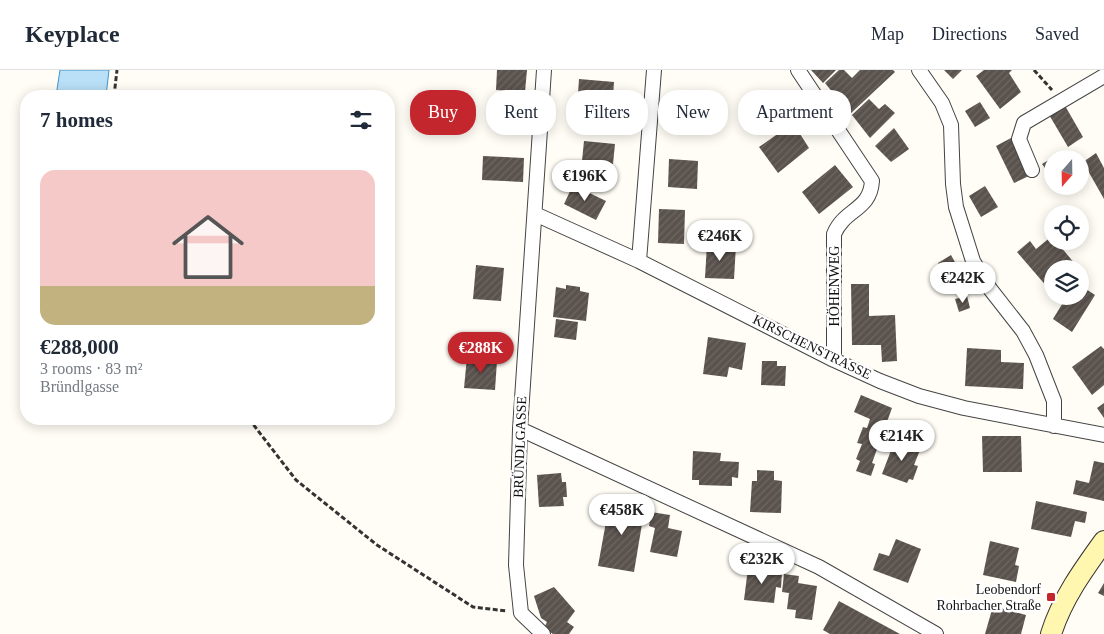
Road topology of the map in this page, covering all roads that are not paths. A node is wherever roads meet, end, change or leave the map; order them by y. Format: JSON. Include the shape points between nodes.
{"nodes":[{"id":1,"x":544,"y":70,"type":"edge"},
{"id":2,"x":654,"y":70,"type":"edge"},
{"id":3,"x":798,"y":70,"type":"edge"},
{"id":4,"x":919,"y":70,"type":"edge"},
{"id":5,"x":1104,"y":76,"type":"edge"},
{"id":6,"x":1032,"y":170,"type":"dead end"},
{"id":7,"x":535,"y":214,"type":"junction"},
{"id":8,"x":639,"y":261,"type":"junction"},
{"id":9,"x":834,"y":360,"type":"junction"},
{"id":10,"x":1054,"y":426,"type":"junction"},
{"id":11,"x":520,"y":429,"type":"junction"},
{"id":12,"x":1104,"y":436,"type":"edge"},
{"id":13,"x":1104,"y":541,"type":"edge"},
{"id":14,"x":543,"y":634,"type":"edge"},
{"id":15,"x":936,"y":634,"type":"edge"},
{"id":16,"x":1051,"y":634,"type":"edge"}],
"edges":[{"from":1,"to":7,"type":"street","name":"BRÜNDLGASSE"},
{"from":2,"to":8,"type":"street"},
{"from":3,"to":9,"type":"street","name":"HÖHENWEG","via":[[872,181],[869,198],[846,216],[834,234]]},
{"from":4,"to":10,"type":"street","via":[[942,103],[951,125],[956,207],[974,261],[987,284],[1023,330],[1036,355],[1054,401]]},
{"from":5,"to":6,"type":"street","via":[[1024,123],[1019,139]]},
{"from":7,"to":8,"type":"street","name":"KIRSCHENSTRASSE"},
{"from":7,"to":11,"type":"street","name":"BRÜNDLGASSE"},
{"from":8,"to":9,"type":"street","name":"KIRSCHENSTRASSE"},
{"from":9,"to":10,"type":"street","name":"KIRSCHENSTRASSE","via":[[919,396]]},
{"from":10,"to":12,"type":"street","name":"KIRSCHENSTRASSE"},
{"from":11,"to":14,"type":"street","name":"BRÜNDLGASSE","via":[[516,566],[521,613]]},
{"from":11,"to":15,"type":"street","via":[[819,567]]},
{"from":13,"to":16,"type":"main road","via":[[1062,604]]}]}
